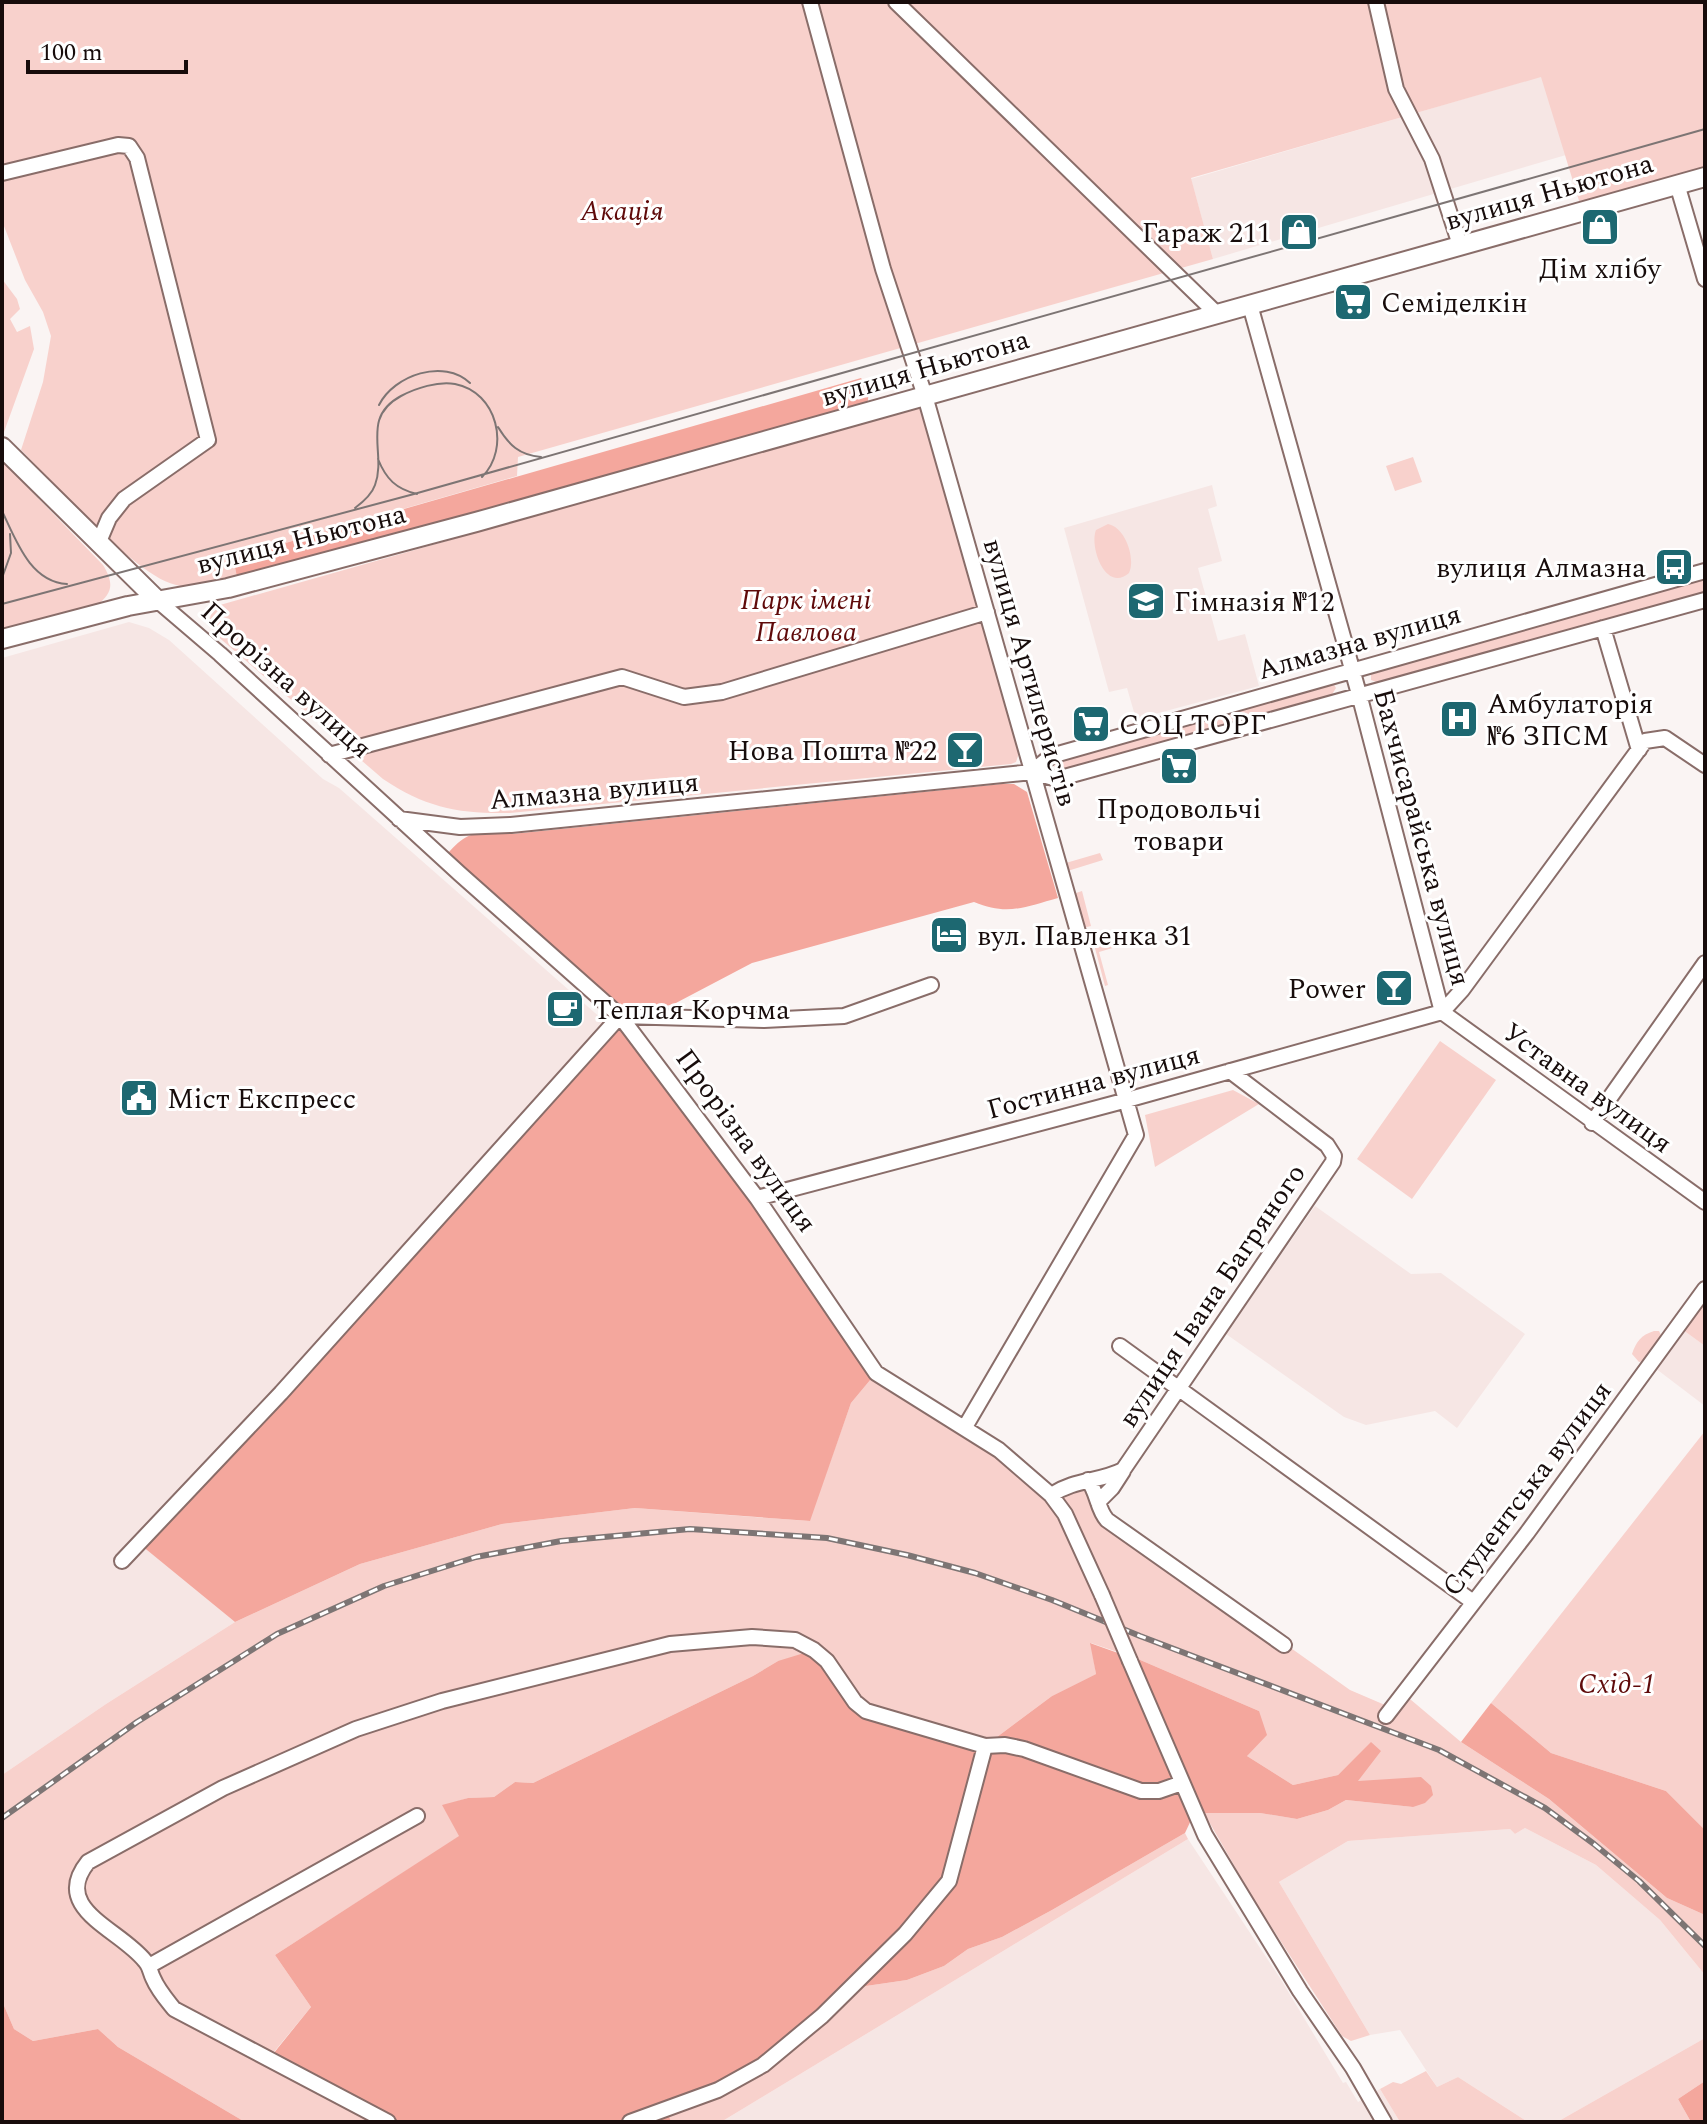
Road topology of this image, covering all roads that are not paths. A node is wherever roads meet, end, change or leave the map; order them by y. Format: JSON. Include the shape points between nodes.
{"nodes":[{"id":1,"x":810,"y":2,"type":"edge"},
{"id":2,"x":896,"y":2,"type":"edge"},
{"id":3,"x":1376,"y":2,"type":"edge"},
{"id":4,"x":2,"y":173,"type":"edge"},
{"id":5,"x":1705,"y":177,"type":"edge"},
{"id":6,"x":1677,"y":184,"type":"junction"},
{"id":7,"x":1460,"y":245,"type":"junction"},
{"id":8,"x":1705,"y":279,"type":"edge"},
{"id":9,"x":1250,"y":305,"type":"junction"},
{"id":10,"x":1217,"y":314,"type":"junction"},
{"id":11,"x":925,"y":396,"type":"junction"},
{"id":12,"x":2,"y":447,"type":"edge"},
{"id":13,"x":98,"y":544,"type":"junction"},
{"id":14,"x":1705,"y":571,"type":"edge"},
{"id":15,"x":1705,"y":600,"type":"edge"},
{"id":16,"x":158,"y":601,"type":"junction"},
{"id":17,"x":987,"y":612,"type":"junction"},
{"id":18,"x":1603,"y":628,"type":"junction"},
{"id":19,"x":2,"y":639,"type":"edge"},
{"id":20,"x":1352,"y":670,"type":"junction"},
{"id":21,"x":1359,"y":694,"type":"junction"},
{"id":22,"x":1639,"y":750,"type":"junction"},
{"id":23,"x":329,"y":755,"type":"junction"},
{"id":24,"x":1705,"y":765,"type":"edge"},
{"id":25,"x":1032,"y":772,"type":"junction"},
{"id":26,"x":399,"y":819,"type":"junction"},
{"id":27,"x":1705,"y":963,"type":"edge"},
{"id":28,"x":931,"y":985,"type":"dead end"},
{"id":29,"x":1442,"y":1012,"type":"junction"},
{"id":30,"x":620,"y":1016,"type":"junction"},
{"id":31,"x":1230,"y":1071,"type":"junction"},
{"id":32,"x":1126,"y":1100,"type":"junction"},
{"id":33,"x":1592,"y":1123,"type":"junction"},
{"id":34,"x":757,"y":1198,"type":"junction"},
{"id":35,"x":1705,"y":1202,"type":"edge"},
{"id":36,"x":1705,"y":1289,"type":"edge"},
{"id":37,"x":1120,"y":1346,"type":"dead end"},
{"id":38,"x":1178,"y":1387,"type":"junction"},
{"id":39,"x":965,"y":1427,"type":"junction"},
{"id":40,"x":1123,"y":1470,"type":"junction"},
{"id":41,"x":1088,"y":1480,"type":"junction"},
{"id":42,"x":1051,"y":1495,"type":"junction"},
{"id":43,"x":1098,"y":1502,"type":"junction"},
{"id":44,"x":122,"y":1561,"type":"dead end"},
{"id":45,"x":1473,"y":1602,"type":"junction"},
{"id":46,"x":1284,"y":1645,"type":"dead end"},
{"id":47,"x":1386,"y":1716,"type":"dead end"},
{"id":48,"x":985,"y":1746,"type":"junction"},
{"id":49,"x":1182,"y":1783,"type":"junction"},
{"id":50,"x":417,"y":1816,"type":"dead end"},
{"id":51,"x":149,"y":1966,"type":"junction"},
{"id":52,"x":388,"y":2122,"type":"edge"},
{"id":53,"x":630,"y":2122,"type":"edge"},
{"id":54,"x":1384,"y":2122,"type":"edge"}],
"edges":[{"from":1,"to":11,"type":"street","name":"вулиця Артилеристів","via":[[883,269]]},
{"from":2,"to":10,"type":"street"},
{"from":3,"to":7,"type":"street","via":[[1396,89],[1432,159]]},
{"from":4,"to":13,"type":"street","via":[[118,145],[129,146],[137,158],[208,440],[124,499]]},
{"from":5,"to":6,"type":"main road","name":"вулиця Ньютона"},
{"from":6,"to":7,"type":"main road","name":"вулиця Ньютона"},
{"from":6,"to":8,"type":"street"},
{"from":7,"to":9,"type":"main road","name":"вулиця Ньютона"},
{"from":9,"to":10,"type":"main road","name":"вулиця Ньютона"},
{"from":9,"to":20,"type":"street","name":"Бахчисарайська вулиця"},
{"from":10,"to":11,"type":"main road","name":"вулиця Ньютона"},
{"from":11,"to":16,"type":"main road","name":"вулиця Ньютона","via":[[228,588]]},
{"from":11,"to":17,"type":"street","name":"вулиця Артилеристів"},
{"from":12,"to":13,"type":"main road","name":"Прорізна вулиця"},
{"from":13,"to":16,"type":"main road","name":"Прорізна вулиця"},
{"from":14,"to":20,"type":"street","name":"Алмазна вулиця"},
{"from":15,"to":18,"type":"street","name":"Алмазна вулиця"},
{"from":16,"to":19,"type":"main road","name":"вулиця Ньютона"},
{"from":16,"to":23,"type":"street","name":"Прорізна вулиця"},
{"from":17,"to":23,"type":"street","via":[[722,692],[684,697],[622,677]]},
{"from":17,"to":25,"type":"street","name":"вулиця Артилеристів"},
{"from":18,"to":21,"type":"street","name":"Алмазна вулиця"},
{"from":18,"to":22,"type":"street"},
{"from":20,"to":21,"type":"street","name":"Бахчисарайська вулиця"},
{"from":20,"to":25,"type":"street","name":"Алмазна вулиця","via":[[1051,756]]},
{"from":21,"to":25,"type":"street","name":"Алмазна вулиця","via":[[1057,779]]},
{"from":21,"to":29,"type":"street","name":"Бахчисарайська вулиця"},
{"from":22,"to":24,"type":"street","via":[[1645,741],[1665,738]]},
{"from":22,"to":29,"type":"street"},
{"from":23,"to":26,"type":"street","name":"Прорізна вулиця"},
{"from":25,"to":26,"type":"street","name":"Алмазна вулиця","via":[[511,825],[460,827]]},
{"from":25,"to":32,"type":"street","name":"вулиця Артилеристів"},
{"from":26,"to":30,"type":"street","name":"Прорізна вулиця"},
{"from":27,"to":33,"type":"street"},
{"from":28,"to":30,"type":"street","via":[[844,1016]]},
{"from":29,"to":31,"type":"street","name":"Гостинна вулиця"},
{"from":29,"to":33,"type":"street","name":"Уставна вулиця"},
{"from":30,"to":34,"type":"street","name":"Прорізна вулиця"},
{"from":30,"to":44,"type":"street","via":[[281,1393]]},
{"from":31,"to":32,"type":"street","name":"Гостинна вулиця"},
{"from":31,"to":38,"type":"street","name":"вулиця Івана Багряного","via":[[1327,1145],[1334,1156]]},
{"from":32,"to":34,"type":"street","name":"Гостинна вулиця"},
{"from":32,"to":39,"type":"street","name":"вулиця Артилеристів","via":[[1136,1135]]},
{"from":33,"to":35,"type":"street","name":"Уставна вулиця"},
{"from":34,"to":39,"type":"street","name":"Прорізна вулиця","via":[[876,1373]]},
{"from":36,"to":45,"type":"street","name":"Студентська вулиця"},
{"from":37,"to":38,"type":"street"},
{"from":38,"to":40,"type":"street","name":"вулиця Івана Багряного"},
{"from":38,"to":45,"type":"street"},
{"from":39,"to":42,"type":"street","name":"Прорізна вулиця"},
{"from":40,"to":41,"type":"street","name":"вулиця Івана Багряного"},
{"from":40,"to":43,"type":"street"},
{"from":41,"to":42,"type":"street","name":"вулиця Івана Багряного"},
{"from":41,"to":43,"type":"street"},
{"from":42,"to":49,"type":"street","name":"Прорізна вулиця","bridge":true,"via":[[1102,1595]]},
{"from":43,"to":46,"type":"street","via":[[1107,1520]]},
{"from":45,"to":47,"type":"street","name":"Студентська вулиця"},
{"from":48,"to":49,"type":"street","via":[[1024,1749],[1141,1791]]},
{"from":48,"to":51,"type":"street","via":[[866,1711],[827,1661],[795,1640],[752,1637],[670,1644],[442,1701],[356,1729],[223,1788],[88,1862],[79,1873],[75,1895]]},
{"from":48,"to":53,"type":"street","via":[[949,1881],[905,1934],[763,2065],[718,2090]]},
{"from":49,"to":54,"type":"street","name":"Прорізна вулиця","via":[[1247,1907]]},
{"from":50,"to":51,"type":"street"},
{"from":51,"to":52,"type":"street","via":[[174,2009]]}]}
